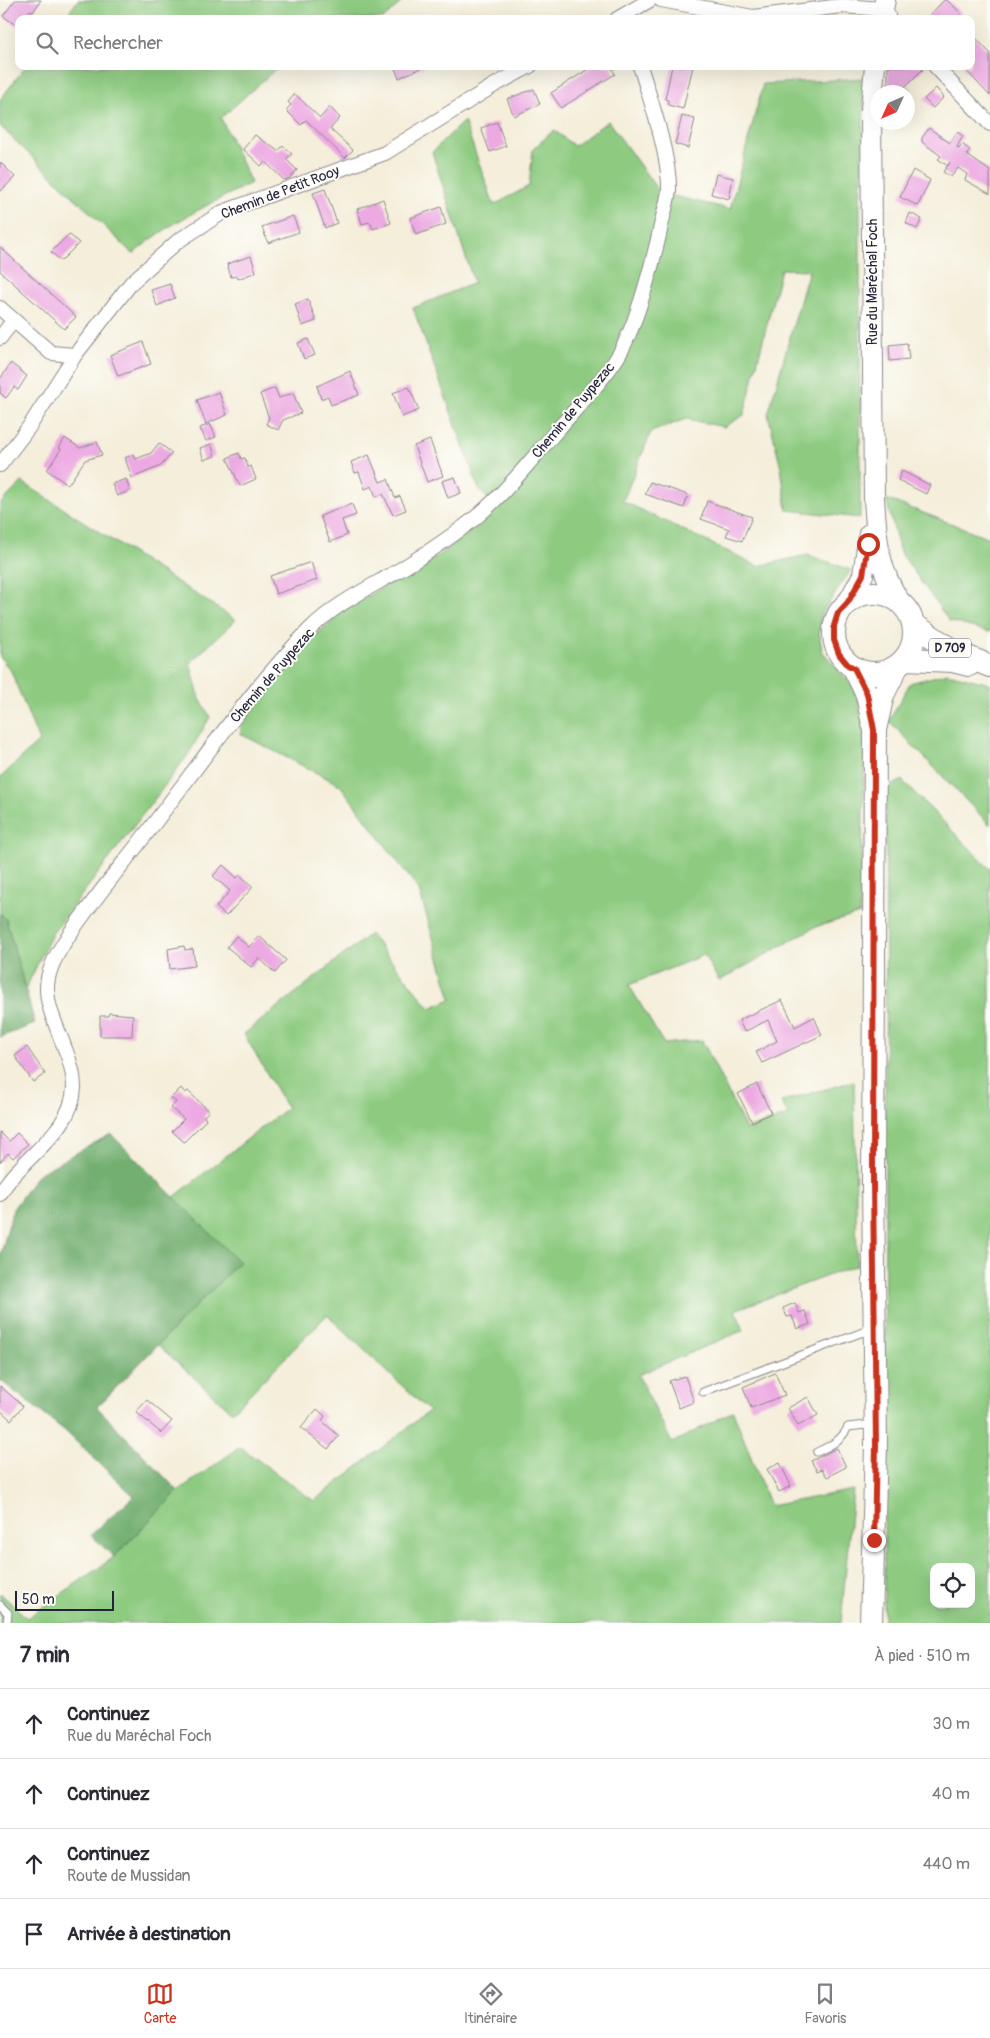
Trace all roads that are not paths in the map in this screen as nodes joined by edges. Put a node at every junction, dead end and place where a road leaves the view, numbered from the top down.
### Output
1 (650, 0) edge
2 (661, 0) edge
3 (885, 12) edge
4 (625, 15) edge
5 (741, 15) edge
6 (768, 15) edge
7 (523, 70) edge
8 (641, 70) edge
9 (875, 70) edge
10 (939, 70) edge
11 (990, 124) edge
12 (0, 308) edge
13 (13, 321) junction
14 (0, 338) edge
15 (75, 356) junction
16 (0, 465) edge
17 (874, 498) junction
18 (848, 602) junction
19 (900, 602) junction
20 (913, 624) junction
21 (901, 663) junction
22 (854, 668) junction
23 (990, 668) edge
24 (874, 730) junction
25 (0, 1194) edge
26 (871, 1329) junction
27 (702, 1392) dead end
28 (866, 1425) junction
29 (817, 1452) dead end
30 (0, 1605) edge
31 (7, 1623) edge
32 (858, 1623) edge
33 (871, 1623) edge

1 - 4 street
2 - 5 street
3 - 6 street
7 - 15 street, Chemin de Petit Rooy
8 - 25 street, Chemin de Puypezac
9 - 17 main road, Rue du Maréchal Foch
10 - 11 street
12 - 13 street
13 - 14 street
13 - 15 street
15 - 16 street, Chemin de Petit Rooy
17 - 18 main road, Rue du Maréchal Foch
17 - 19 main road, Rue du Maréchal Foch
18 - 19 main road
18 - 22 main road
19 - 20 main road
20 - 21 main road
20 - 23 main road, D 709
21 - 22 main road
21 - 23 main road, D 709
21 - 24 main road
22 - 24 main road
24 - 26 main road
26 - 27 lane
26 - 28 main road
26 - 33 main road
28 - 29 lane
28 - 32 main road
30 - 31 lane

